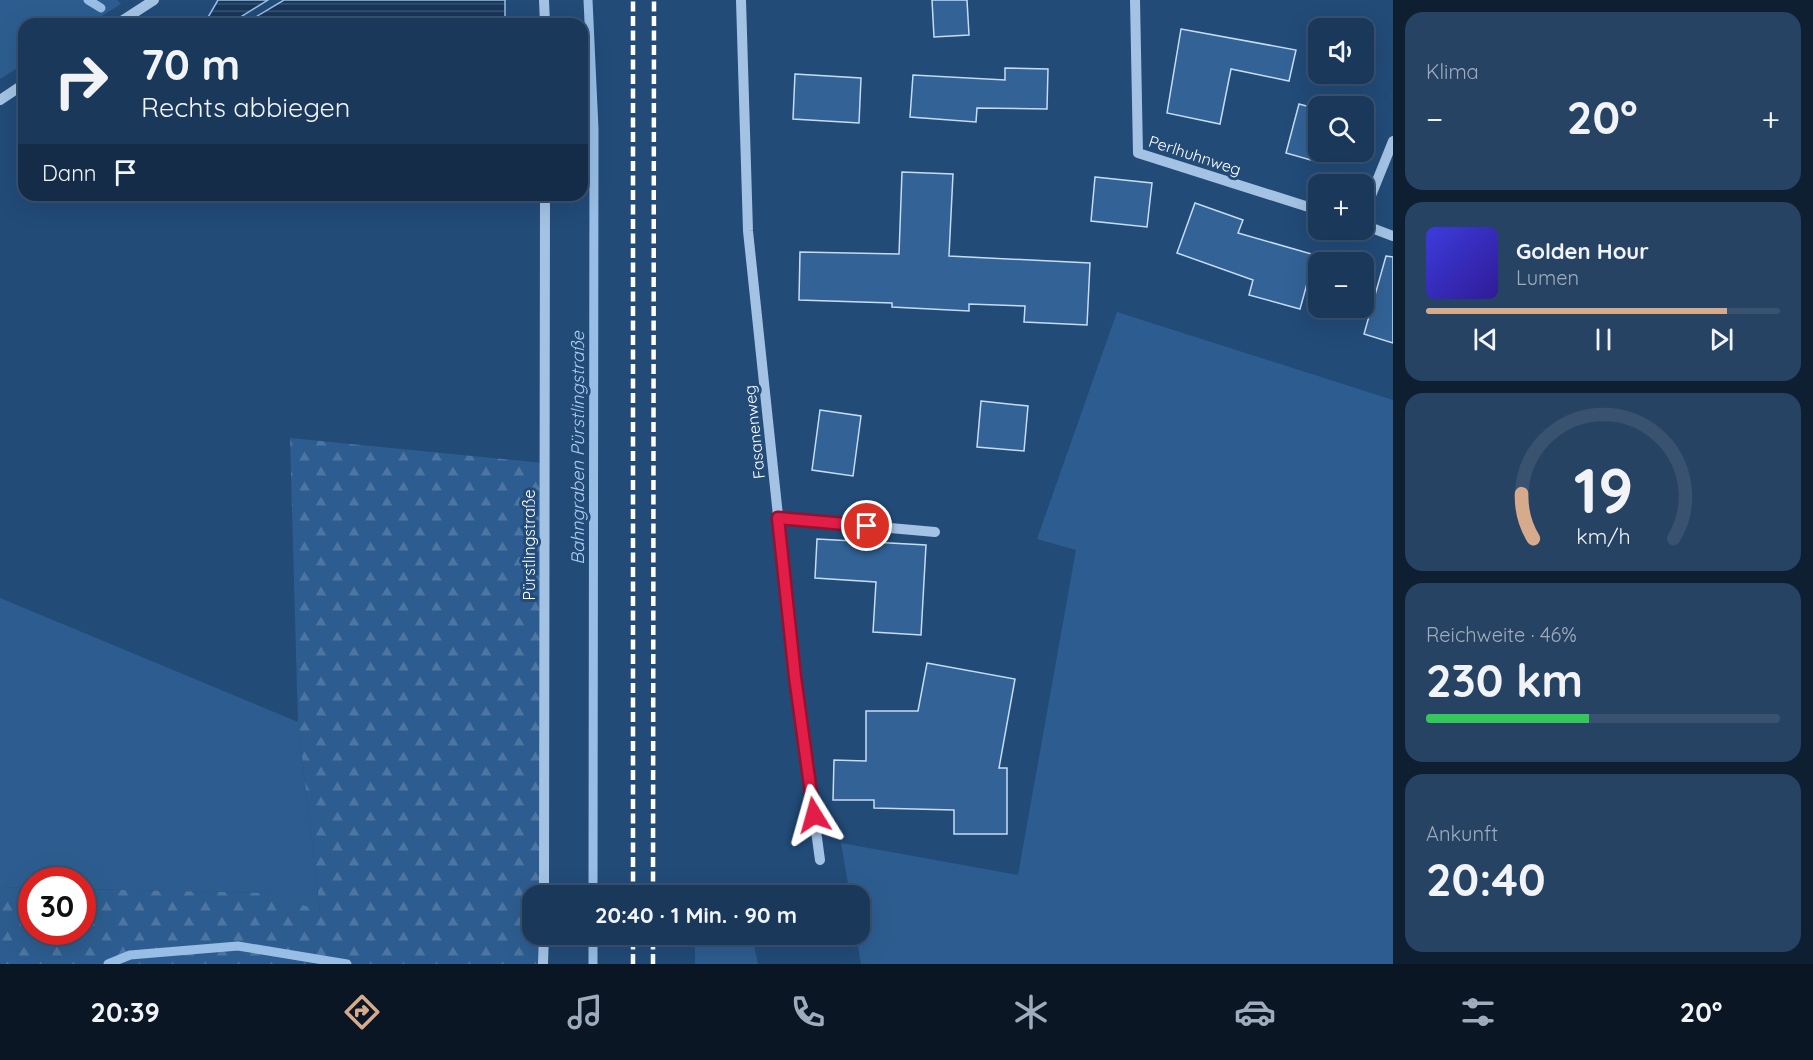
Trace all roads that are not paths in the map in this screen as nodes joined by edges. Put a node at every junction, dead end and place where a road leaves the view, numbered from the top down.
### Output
1 (154, 0) edge
2 (544, 0) edge
3 (741, 0) edge
4 (1135, 0) edge
5 (126, 18) edge
6 (545, 18) edge
7 (18, 88) edge
8 (0, 100) edge
9 (1393, 141) edge
10 (1374, 188) edge
11 (544, 201) edge
12 (1308, 207) edge
13 (1374, 229) edge
14 (1393, 236) edge
15 (778, 518) junction
16 (935, 532) dead end
17 (820, 860) dead end
18 (544, 885) edge
19 (543, 945) edge
20 (543, 964) edge

1 - 5 street
2 - 6 street
3 - 15 street, Fasanenweg
4 - 12 street, Perlhuhnweg
7 - 8 street
9 - 10 street
11 - 18 street, Pürstlingstraße
13 - 14 street
15 - 16 street
15 - 17 street, Fasanenweg
19 - 20 street

